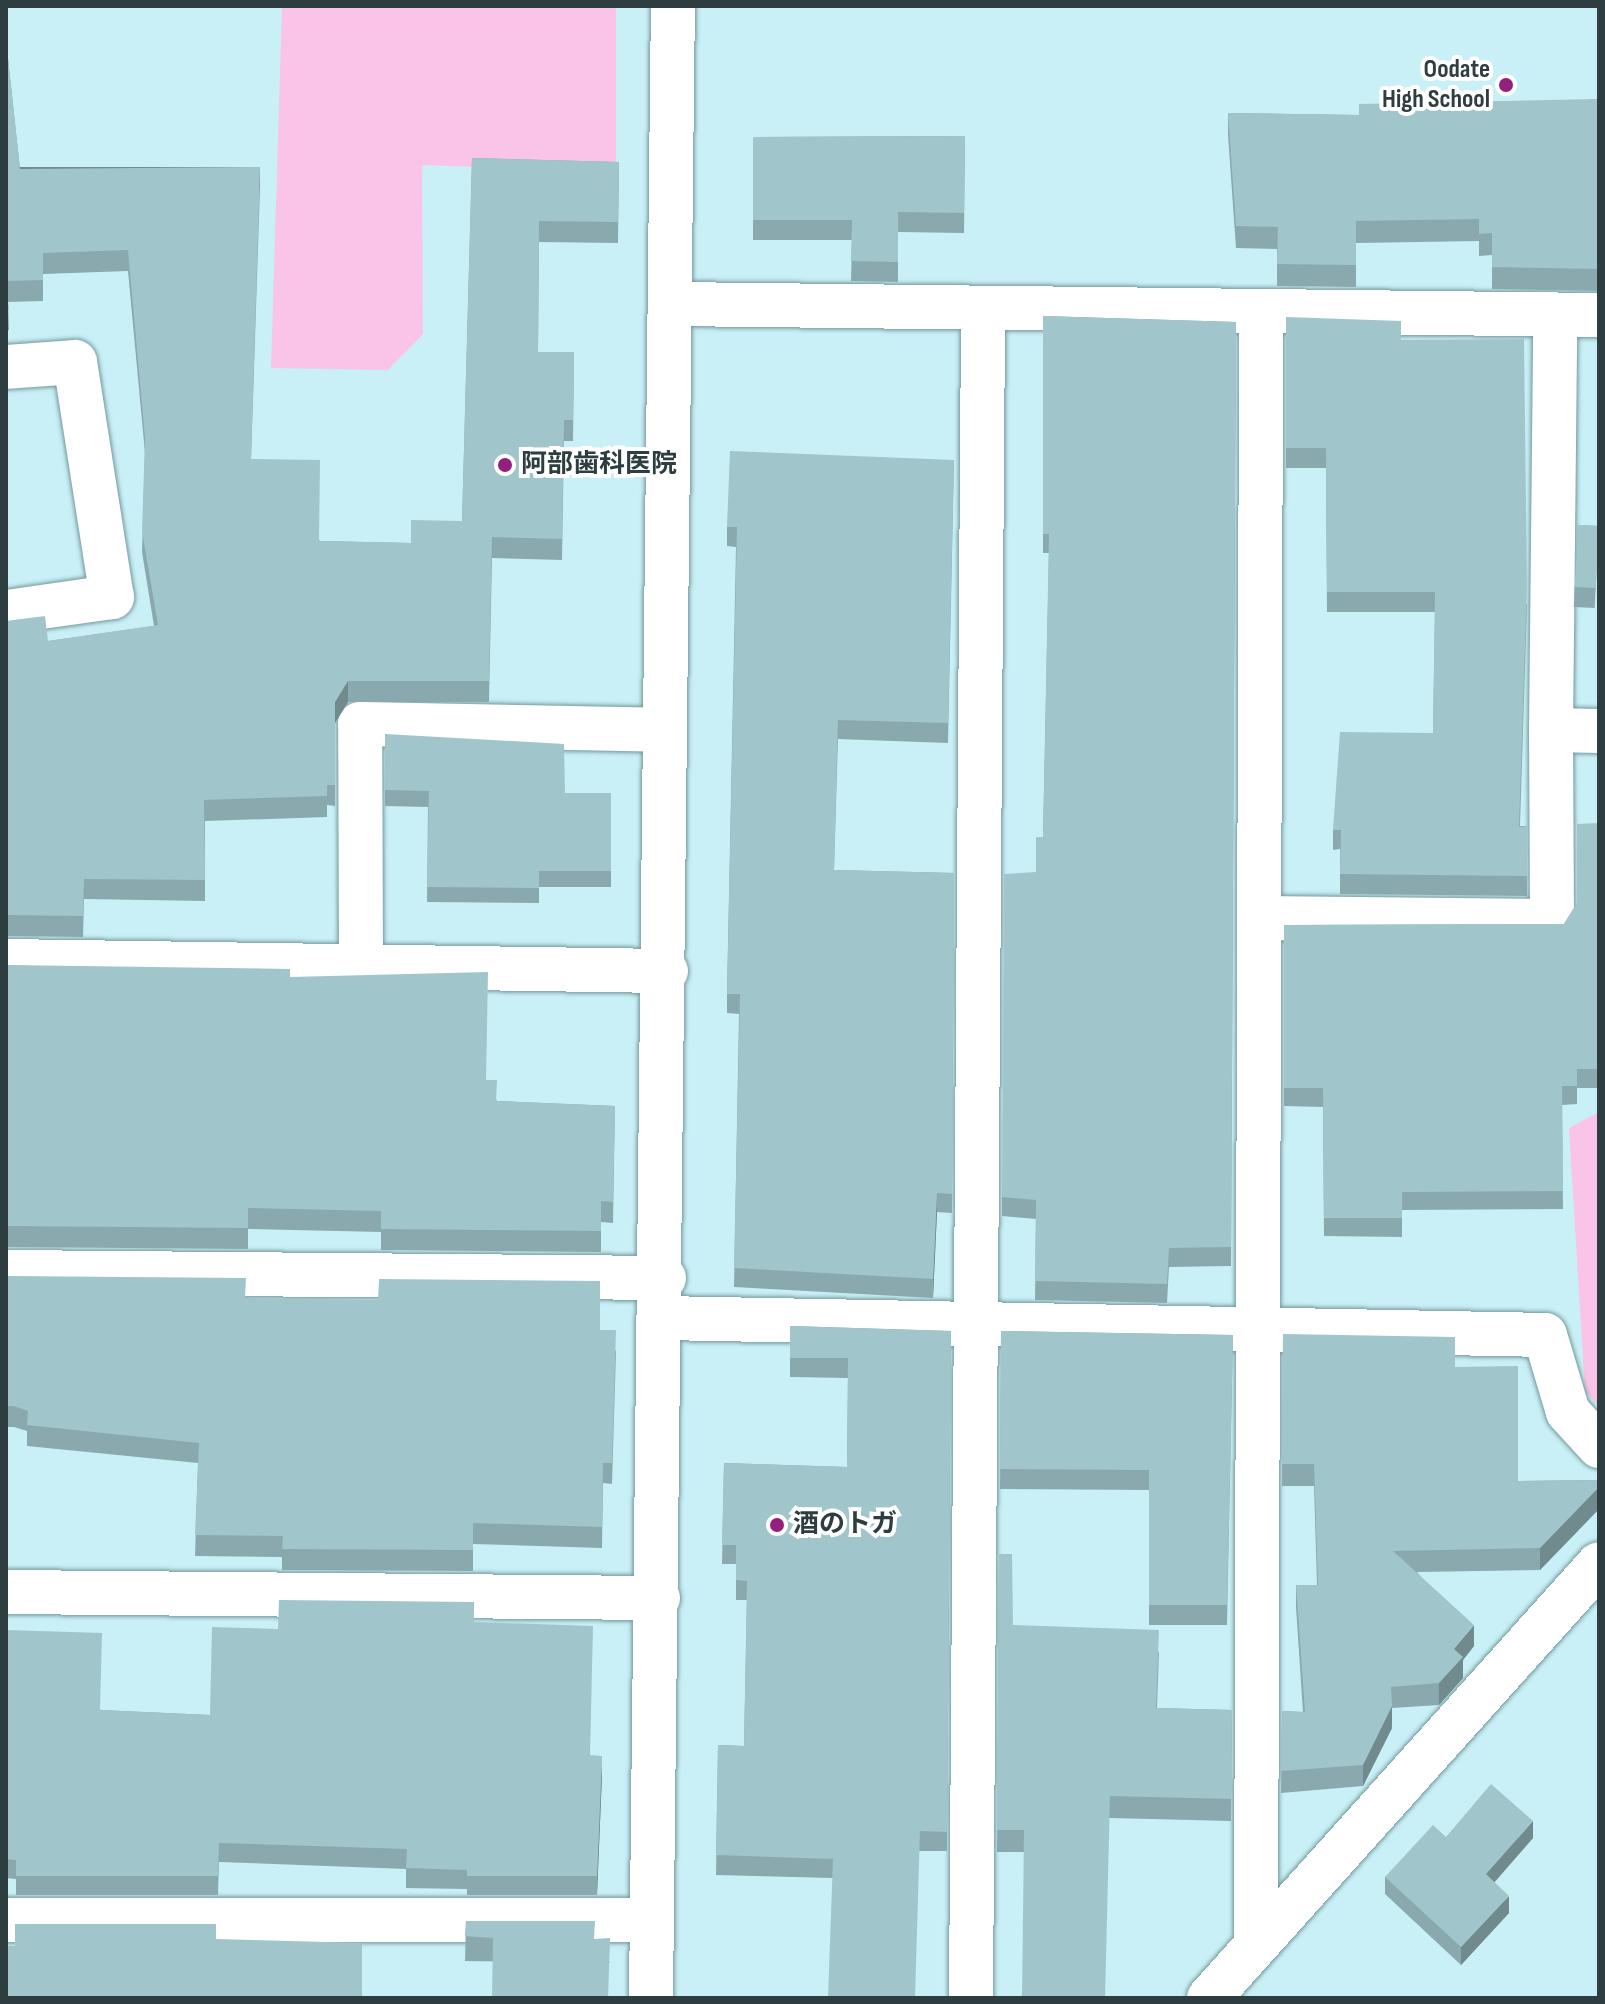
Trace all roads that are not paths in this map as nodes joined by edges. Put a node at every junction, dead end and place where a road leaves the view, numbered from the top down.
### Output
1 (673, 6) edge
2 (673, 304) junction
3 (1261, 312) junction
4 (983, 313) junction
5 (1555, 315) junction
6 (1599, 315) edge
7 (6, 367) edge
8 (6, 612) edge
9 (665, 730) junction
10 (1551, 730) junction
11 (1599, 731) edge
12 (1259, 918) junction
13 (6, 961) edge
14 (361, 963) junction
15 (666, 971) junction
16 (6, 1272) edge
17 (663, 1298) junction
18 (974, 1325) junction
19 (1258, 1332) junction
20 (1599, 1446) edge
21 (1599, 1564) edge
22 (6, 1592) edge
23 (658, 1598) junction
24 (6, 1920) edge
25 (652, 1920) junction
26 (1256, 1944) junction
27 (651, 1998) edge
28 (971, 1998) edge
29 (1209, 1998) edge

1 - 2 street
2 - 4 street
2 - 9 street
3 - 4 street
3 - 5 street
3 - 12 street
4 - 18 street
5 - 6 street
5 - 10 street
7 - 8 street
9 - 14 street
9 - 15 street
10 - 11 street
10 - 12 street
12 - 19 street
13 - 14 street
14 - 15 street
15 - 17 street
16 - 17 street
17 - 18 street
17 - 23 street
18 - 19 street
18 - 28 street
19 - 20 street
19 - 26 street
21 - 26 street
22 - 23 street
23 - 25 street
24 - 25 street
25 - 27 street
26 - 29 street

